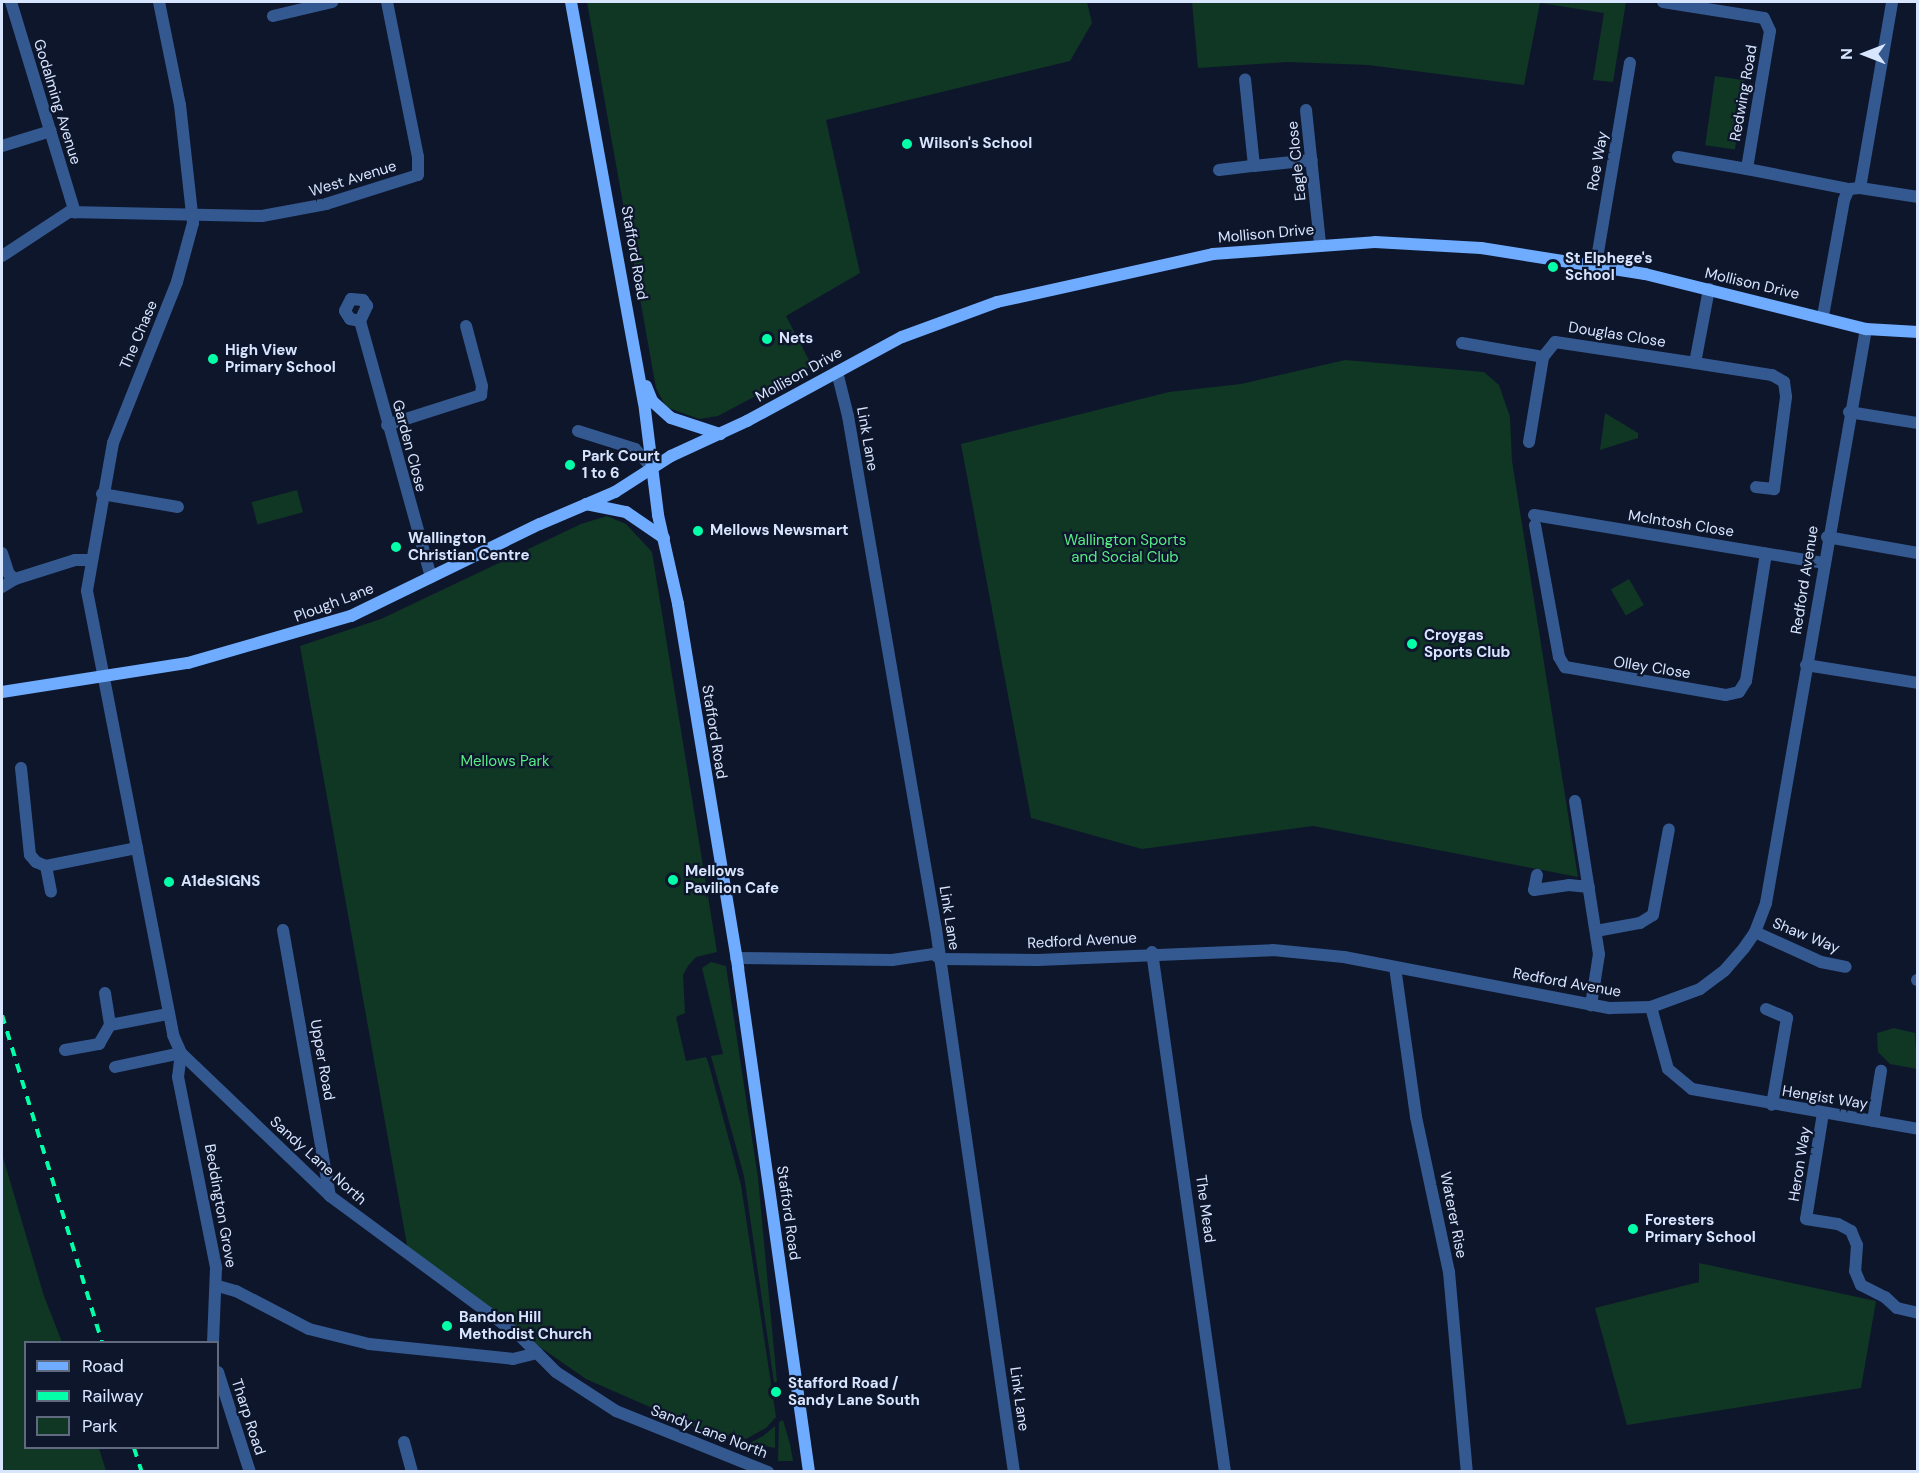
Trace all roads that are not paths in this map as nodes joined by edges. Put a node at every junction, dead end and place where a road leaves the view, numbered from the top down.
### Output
1 (11, 2) edge
2 (159, 2) edge
3 (332, 2) edge
4 (387, 2) edge
5 (571, 2) edge
6 (1663, 2) edge
7 (1892, 2) edge
8 (273, 16) dead end
9 (1630, 63) dead end
10 (1245, 79) dead end
11 (1306, 110) dead end
12 (51, 131) junction
13 (2, 146) edge
14 (1678, 157) dead end
15 (1312, 160) junction
16 (1254, 166) junction
17 (1747, 169) junction
18 (1219, 170) dead end
19 (1855, 188) junction
20 (1917, 197) edge
21 (75, 212) junction
22 (193, 216) junction
23 (1320, 244) junction
24 (2, 256) edge
25 (1596, 264) junction
26 (1709, 289) junction
27 (1823, 316) junction
28 (360, 321) dead end
29 (466, 326) dead end
30 (1866, 329) junction
31 (1917, 332) edge
32 (1462, 343) dead end
33 (1543, 357) junction
34 (637, 362) junction
35 (1695, 363) junction
36 (837, 372) junction
37 (1849, 412) junction
38 (1917, 423) edge
39 (387, 425) junction
40 (578, 431) dead end
41 (720, 434) junction
42 (1529, 442) dead end
43 (651, 467) junction
44 (1756, 488) dead end
45 (102, 494) junction
46 (585, 504) junction
47 (178, 507) dead end
48 (1534, 520) joint
49 (1827, 537) junction
50 (664, 538) junction
51 (2, 553) edge
52 (1917, 553) edge
53 (1766, 554) junction
54 (90, 560) junction
55 (1822, 563) junction
56 (431, 578) junction
57 (15, 579) junction
58 (2, 587) edge
59 (1806, 665) junction
60 (105, 679) junction
61 (1917, 683) edge
62 (2, 692) edge
63 (21, 768) dead end
64 (1575, 801) dead end
65 (1669, 829) dead end
66 (137, 848) junction
67 (46, 866) junction
68 (1537, 875) dead end
69 (1588, 887) junction
70 (51, 892) dead end
71 (283, 930) dead end
72 (1596, 931) junction
73 (1755, 932) junction
74 (1152, 952) junction
75 (736, 958) junction
76 (941, 959) junction
77 (1395, 967) junction
78 (1846, 967) dead end
79 (105, 993) dead end
80 (1591, 1005) junction
81 (1651, 1007) junction
82 (1766, 1009) dead end
83 (167, 1014) junction
84 (110, 1025) junction
85 (65, 1050) dead end
86 (181, 1053) junction
87 (115, 1067) dead end
88 (1881, 1071) dead end
89 (1772, 1105) junction
90 (1823, 1113) junction
91 (1873, 1121) junction
92 (1917, 1128) edge
93 (330, 1196) junction
94 (218, 1286) junction
95 (1917, 1313) edge
96 (213, 1341) edge
97 (537, 1353) junction
98 (219, 1375) edge
99 (404, 1442) dead end
100 (250, 1472) edge
101 (412, 1472) edge
102 (768, 1472) edge
103 (809, 1472) edge
104 (1014, 1472) edge
105 (1225, 1472) edge
106 (1467, 1472) edge

1 - 12 street, Godalming Avenue
2 - 22 street, The Chase
3 - 8 street
4 - 22 street, West Avenue
5 - 34 main road, Stafford Road
6 - 17 street, Redwing Road
7 - 19 street
9 - 25 street, Roe Way
10 - 16 street
11 - 15 street, Eagle Close
12 - 13 street
12 - 21 street, Godalming Avenue
14 - 17 street
15 - 16 street
15 - 23 street, Eagle Close
16 - 18 street
17 - 19 street
19 - 20 street
19 - 27 street
21 - 22 street
21 - 24 street
22 - 45 street, The Chase
23 - 25 main road, Mollison Drive
23 - 36 main road, Mollison Drive
25 - 26 main road, Mollison Drive
26 - 27 main road, Mollison Drive
26 - 35 street
27 - 30 main road, Mollison Drive
28 - 39 street, Garden Close
29 - 39 street
30 - 31 main road, Mollison Drive
30 - 37 street, Redford Avenue
32 - 33 street
33 - 35 street, Douglas Close
33 - 42 street
34 - 41 main road
34 - 43 main road, Stafford Road
35 - 44 street
36 - 41 main road, Mollison Drive
36 - 76 street, Link Lane
37 - 38 street
37 - 49 street, Redford Avenue
39 - 56 street, Garden Close
40 - 43 street
41 - 43 main road, Mollison Drive
43 - 46 main road, Plough Lane
43 - 50 main road, Stafford Road
45 - 47 street
45 - 54 street, The Chase
46 - 50 main road
46 - 56 main road, Plough Lane
48 - 53 street, McIntosh Close
48 - 53 street, Olley Close
49 - 52 street
49 - 55 street, Redford Avenue
50 - 75 main road, Stafford Road
51 - 57 street
53 - 55 street, McIntosh Close
54 - 57 street
54 - 60 street, The Chase
55 - 59 street, Redford Avenue
56 - 60 main road, Plough Lane
57 - 58 street
59 - 61 street
59 - 73 street, Redford Avenue
60 - 62 main road, Plough Lane
60 - 66 street, Sandy Lane North
63 - 67 street
64 - 69 street
65 - 72 street
66 - 67 street
66 - 83 street, Sandy Lane North
67 - 70 street
68 - 69 street
69 - 72 street
71 - 93 street, Upper Road
72 - 80 street
73 - 78 street, Shaw Way
73 - 81 street, Redford Avenue
74 - 76 street, Redford Avenue
74 - 77 street, Redford Avenue
74 - 105 street, The Mead
75 - 76 street, Redford Avenue
75 - 103 main road, Stafford Road
76 - 104 street, Link Lane
77 - 80 street, Redford Avenue
77 - 106 street, Waterer Rise
79 - 84 street
80 - 81 street, Redford Avenue
81 - 89 street, Hengist Way
82 - 89 street, Hengist Way
83 - 84 street
83 - 86 street, Sandy Lane North
84 - 85 street
86 - 87 street
86 - 93 street, Sandy Lane North
86 - 94 street, Beddington Grove
88 - 91 street, Hengist Way
89 - 90 street, Hengist Way
90 - 91 street, Hengist Way
90 - 95 street, Heron Way
91 - 92 street, Hengist Way
93 - 97 street, Sandy Lane North
94 - 96 street
94 - 97 street, Beddington Grove
97 - 102 street, Sandy Lane North
98 - 100 street, Tharp Road
99 - 101 street

